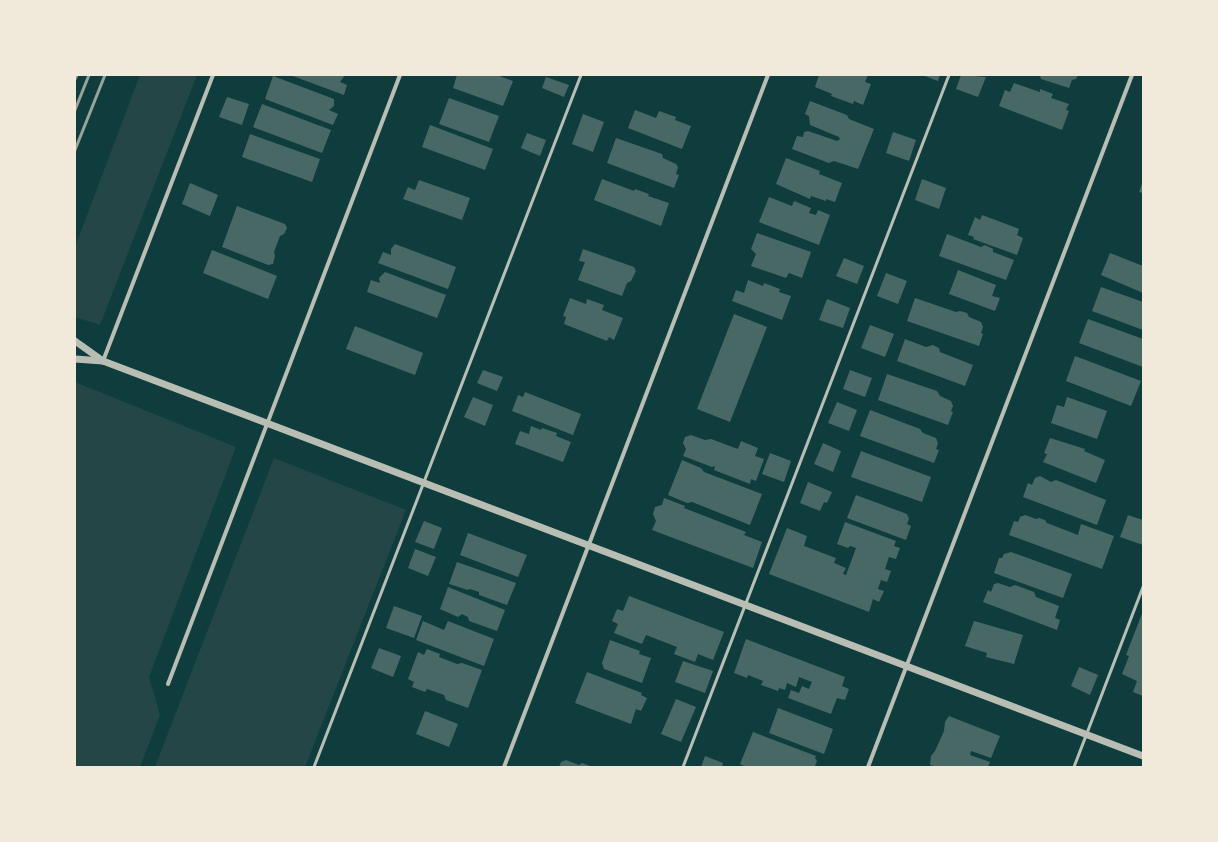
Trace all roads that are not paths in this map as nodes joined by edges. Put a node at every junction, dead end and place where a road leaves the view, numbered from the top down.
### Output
1 (213, 75) edge
2 (400, 75) edge
3 (581, 75) edge
4 (768, 75) edge
5 (949, 75) edge
6 (1132, 75) edge
7 (75, 341) edge
8 (75, 359) edge
9 (103, 362) junction
10 (267, 423) junction
11 (424, 483) junction
12 (588, 546) junction
13 (1143, 587) edge
14 (746, 605) junction
15 (906, 666) junction
16 (168, 684) dead end
17 (1087, 735) junction
18 (1143, 756) edge
19 (314, 767) edge
20 (504, 767) edge
21 (684, 767) edge
22 (868, 767) edge
23 (1074, 767) edge

1 - 9 street
2 - 10 street
3 - 11 lane
4 - 12 street
5 - 14 lane
6 - 15 street
7 - 9 street
8 - 9 street
9 - 10 street
10 - 11 street
10 - 16 street
11 - 12 street
11 - 19 lane
12 - 14 street
12 - 20 street
13 - 17 lane
14 - 15 street
14 - 21 lane
15 - 17 street
15 - 22 street
17 - 18 street
17 - 23 lane

